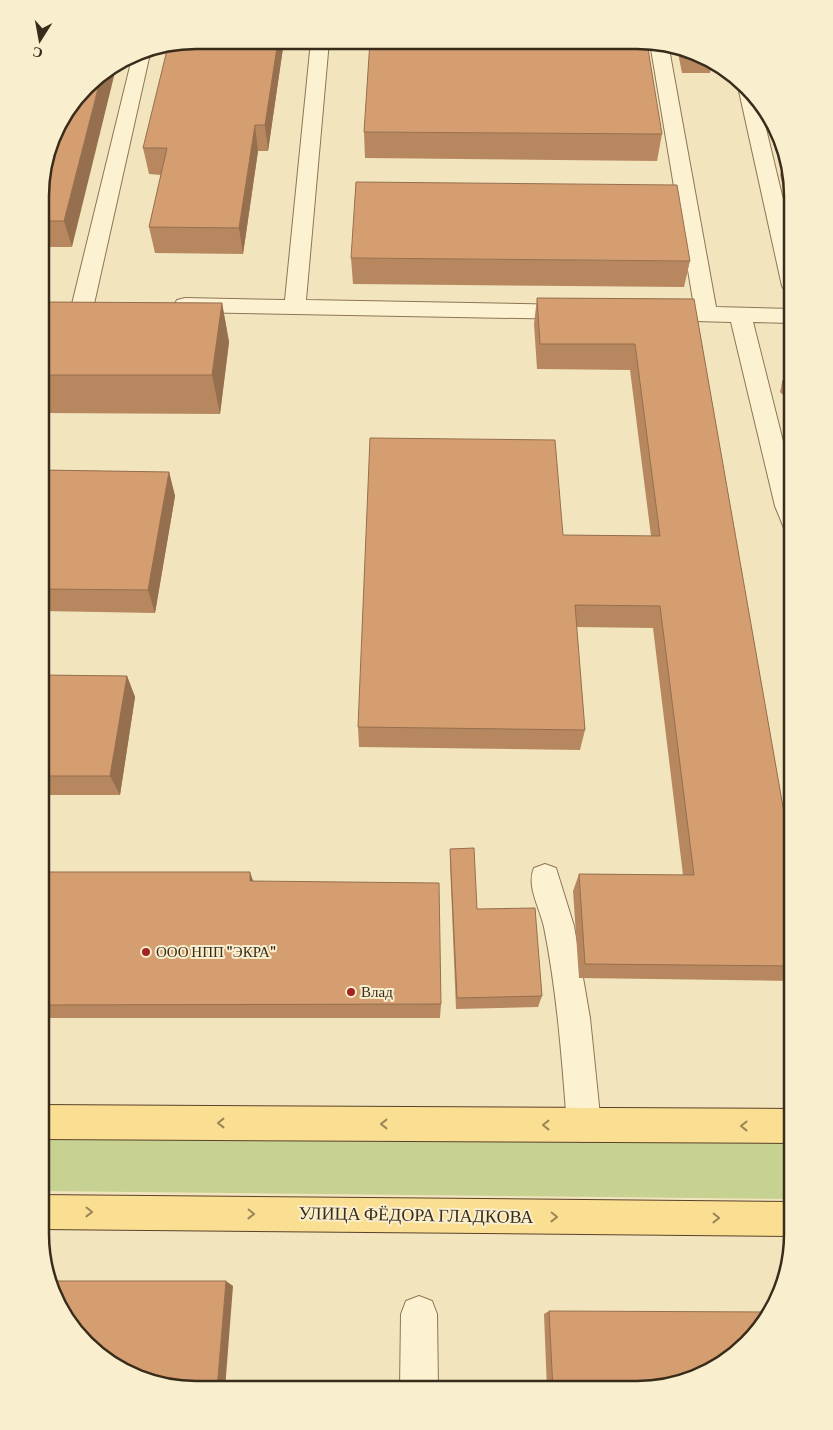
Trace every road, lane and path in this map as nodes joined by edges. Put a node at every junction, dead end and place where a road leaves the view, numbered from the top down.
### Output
1 (319, 49) edge
2 (660, 51) edge
3 (141, 60) edge
4 (751, 103) edge
5 (784, 247) edge
6 (84, 304) edge
7 (160, 305) edge
8 (295, 307) junction
9 (589, 312) edge
10 (638, 313) edge
11 (706, 314) junction
12 (740, 315) junction
13 (784, 316) edge
14 (784, 494) edge
15 (545, 878) dead end
16 (584, 1125) junction
17 (784, 1126) edge
18 (49, 1129) edge
19 (49, 1212) edge
20 (784, 1219) edge
21 (419, 1314) dead end
22 (419, 1381) edge

1 - 8 lane
2 - 11 lane
3 - 6 lane
4 - 5 lane
7 - 8 lane
8 - 9 lane
10 - 11 lane
11 - 12 lane
12 - 13 lane
12 - 14 lane
15 - 16 lane
17 -> 16 main road
16 -> 18 main road
19 -> 20 main road, УЛИЦА ФЁДОРА ГЛАДКОВА
21 - 22 lane

